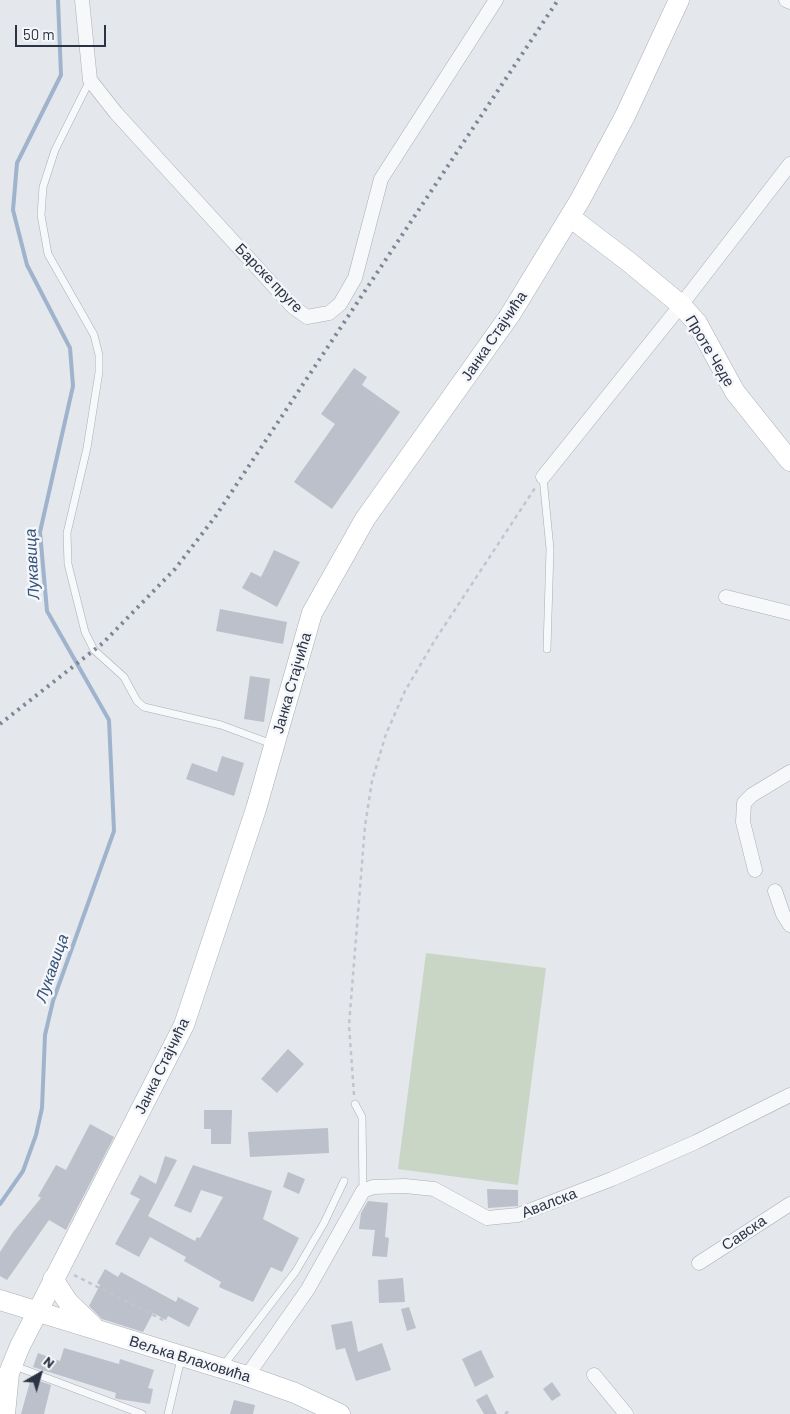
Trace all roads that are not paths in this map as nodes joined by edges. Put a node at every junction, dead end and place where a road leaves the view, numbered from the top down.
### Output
1 (82, 0) edge
2 (496, 0) edge
3 (679, 0) edge
4 (786, 0) edge
5 (790, 2) edge
6 (90, 80) junction
7 (790, 164) edge
8 (570, 217) junction
9 (681, 305) junction
10 (790, 461) edge
11 (543, 477) joint
12 (726, 597) dead end
13 (790, 613) edge
14 (547, 649) dead end
15 (275, 745) junction
16 (790, 772) edge
17 (755, 870) dead end
18 (774, 891) dead end
19 (790, 925) edge
20 (790, 1094) edge
21 (355, 1104) road end
22 (344, 1180) dead end
23 (363, 1191) junction
24 (790, 1204) edge
25 (699, 1263) dead end
26 (53, 1279) junction
27 (3, 1301) edge
28 (36, 1310) junction
29 (98, 1331) junction
30 (182, 1357) junction
31 (222, 1369) junction
32 (7, 1370) edge
33 (594, 1375) dead end
34 (247, 1376) junction
35 (4, 1404) edge
36 (114, 1405) junction
37 (112, 1414) edge
38 (142, 1414) edge
39 (168, 1414) edge
40 (340, 1414) edge
41 (626, 1414) edge

1 - 6 street
2 - 6 street, Барске пруге
3 - 8 street, Јанка Стајчића
4 - 5 street
6 - 15 lane
7 - 9 street
8 - 9 street, Проте Чеде
8 - 15 street, Јанка Стајчића
9 - 10 street, Проте Чеде
9 - 11 street
11 - 14 lane
12 - 13 street
15 - 26 street, Јанка Стајчића
16 - 17 street
18 - 19 street
20 - 23 street, Авалска
21 - 23 lane
22 - 31 lane
23 - 34 street
24 - 25 street, Савска
26 - 28 street, Јанка Стајчића
26 - 29 street
27 - 28 street, Вељка Влаховића
28 - 29 street, Вељка Влаховића
28 - 32 street, Јанка Стајчића
29 - 30 street, Вељка Влаховића
30 - 31 street, Вељка Влаховића
30 - 39 lane
31 - 34 street, Вељка Влаховића
32 - 35 street, Јанка Стајчића
32 - 36 lane
33 - 41 street
34 - 40 street, Вељка Влаховића
36 - 37 lane
36 - 38 lane

